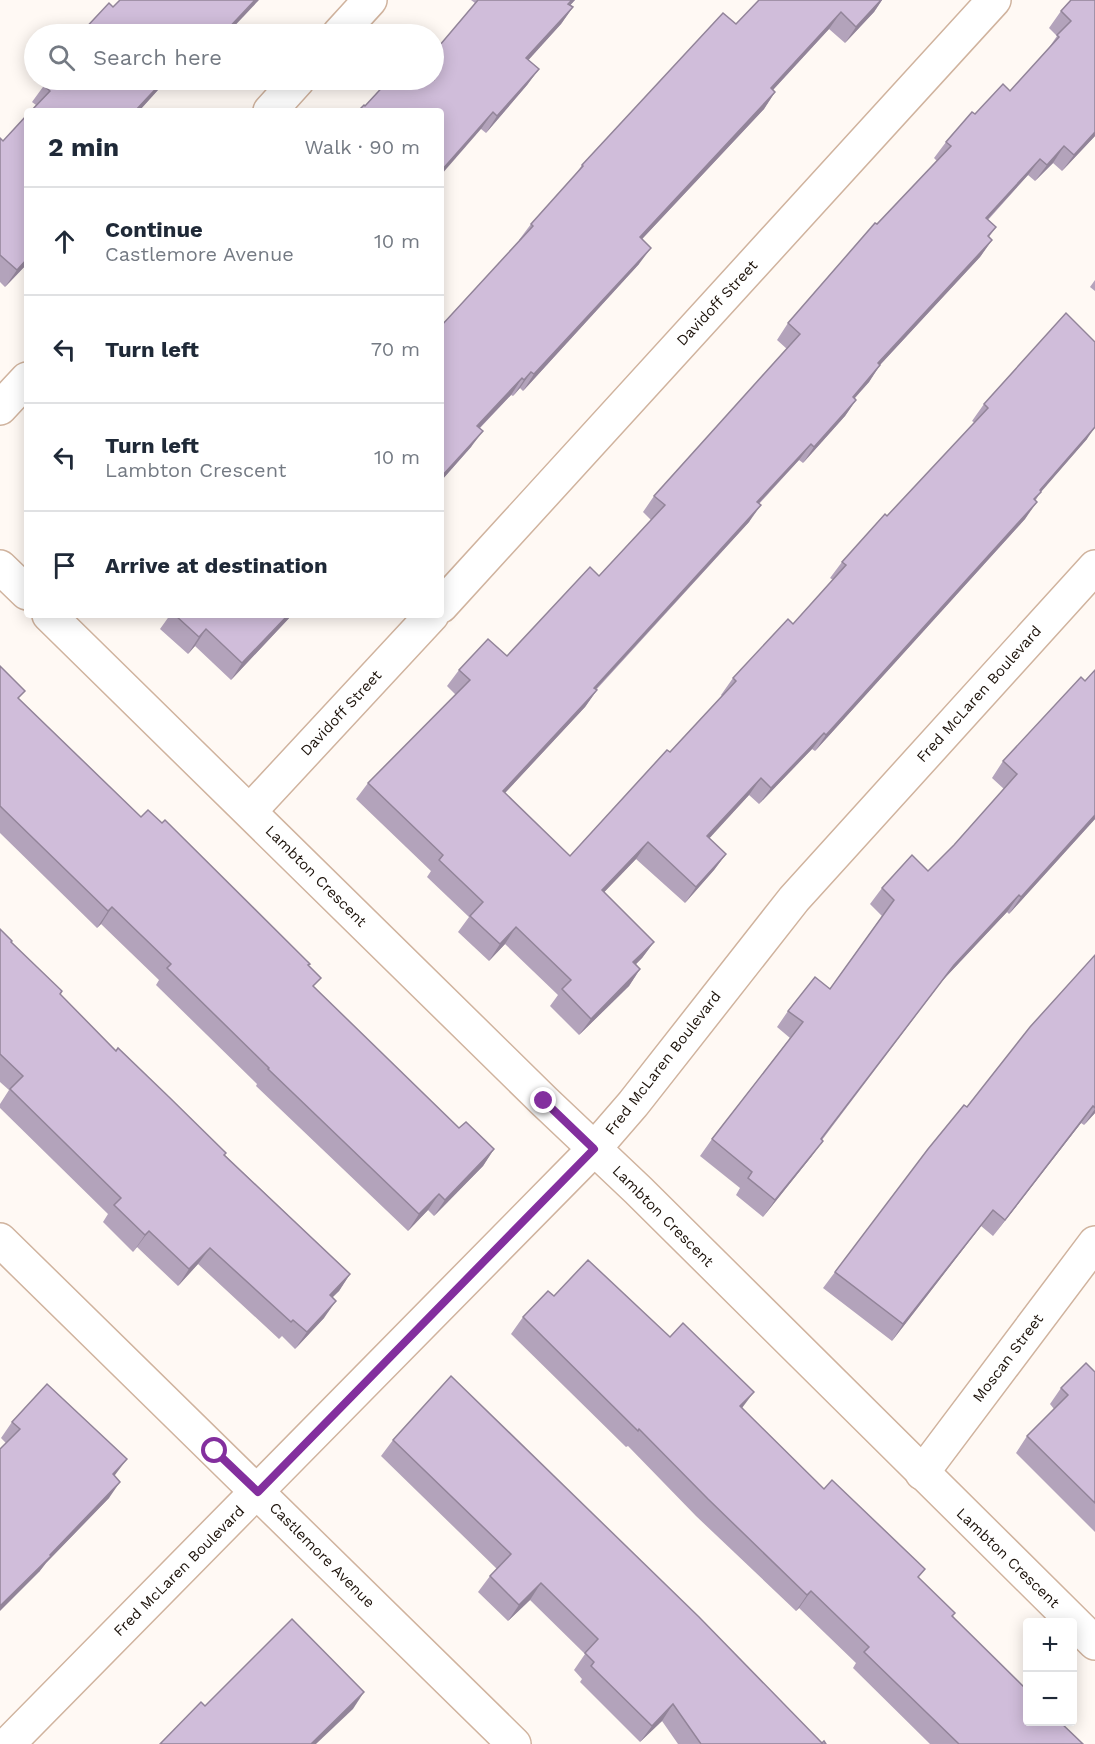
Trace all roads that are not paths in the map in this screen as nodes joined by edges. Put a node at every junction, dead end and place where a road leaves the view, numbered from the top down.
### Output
1 (370, 0) edge
2 (994, 0) edge
3 (348, 24) edge
4 (289, 90) edge
5 (273, 108) edge
6 (24, 382) edge
7 (0, 408) edge
8 (0, 567) edge
9 (1095, 567) edge
10 (24, 590) edge
11 (444, 603) edge
12 (52, 618) edge
13 (429, 618) edge
14 (250, 811) junction
15 (594, 1149) junction
16 (0, 1240) edge
17 (1095, 1243) edge
18 (922, 1473) junction
19 (258, 1492) junction
20 (1095, 1643) edge
21 (8, 1744) edge
22 (514, 1744) edge

1 - 3 street
2 - 11 street, Davidoff Street
4 - 5 street
6 - 7 street
8 - 10 street
9 - 15 street, Fred McLaren Boulevard
12 - 14 street, Lambton Crescent
13 - 14 street, Davidoff Street
14 - 15 street, Lambton Crescent
15 - 18 street, Lambton Crescent
15 - 19 street, Fred McLaren Boulevard
16 - 19 street, Castlemore Avenue
17 - 18 street, Moscan Street
18 - 20 street, Lambton Crescent
19 - 21 street, Fred McLaren Boulevard
19 - 22 street, Castlemore Avenue

